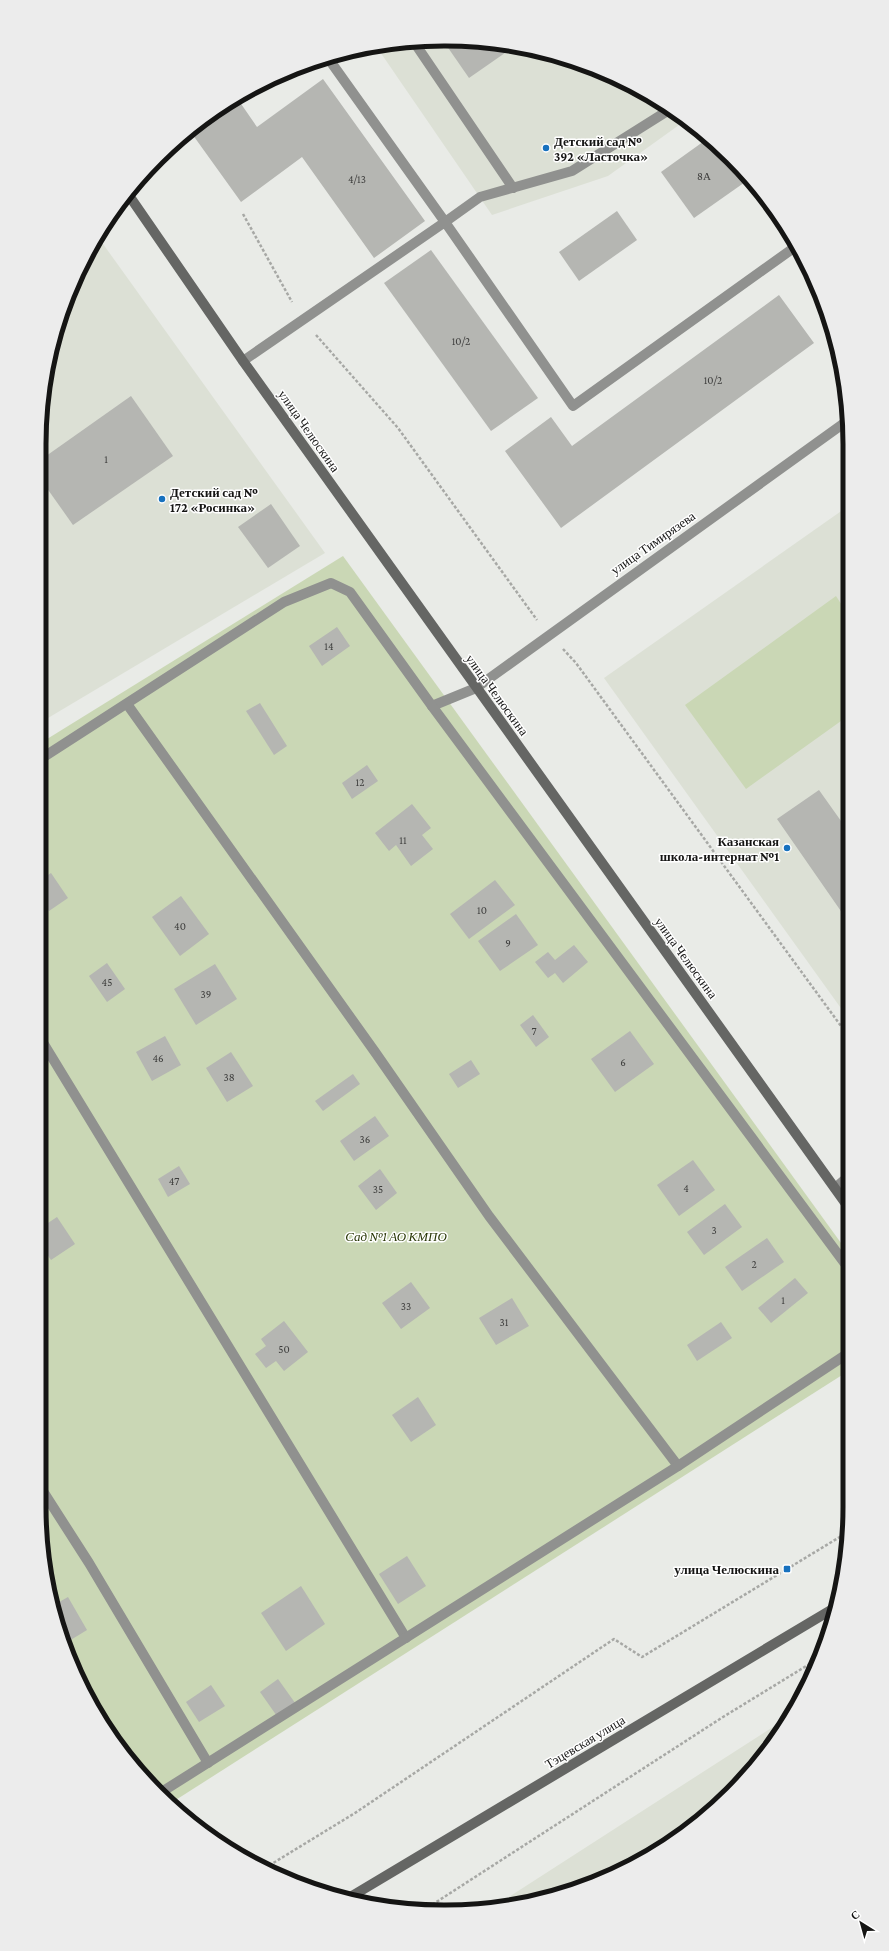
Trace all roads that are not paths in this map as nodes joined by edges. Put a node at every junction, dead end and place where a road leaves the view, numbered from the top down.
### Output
1 (417, 47) edge
2 (331, 63) edge
3 (665, 112) edge
4 (513, 188) junction
5 (131, 198) edge
6 (445, 222) junction
7 (792, 249) edge
8 (243, 361) junction
9 (842, 424) edge
10 (476, 688) junction
11 (126, 704) junction
12 (432, 706) junction
13 (46, 755) edge
14 (46, 1047) edge
15 (843, 1181) edge
16 (835, 1188) junction
17 (843, 1199) edge
18 (843, 1261) edge
19 (843, 1357) edge
20 (678, 1466) junction
21 (46, 1496) edge
22 (829, 1611) edge
23 (406, 1638) junction
24 (208, 1763) junction
25 (165, 1790) edge
26 (355, 1894) edge

1 - 4 street
2 - 6 street
3 - 4 street
4 - 6 street
5 - 8 main road, улица Челюскина
6 - 7 street
6 - 8 street
8 - 10 main road, улица Челюскина
9 - 10 street, улица Тимирязева
10 - 12 street, улица Тимирязева
10 - 16 main road, улица Челюскина
11 - 12 street
11 - 13 street
11 - 20 street
12 - 18 street
14 - 23 street
15 - 16 street
16 - 17 main road, улица Челюскина
19 - 20 street
20 - 23 street
21 - 24 street
22 - 26 main road, Тэцевская улица
23 - 24 street
24 - 25 street

